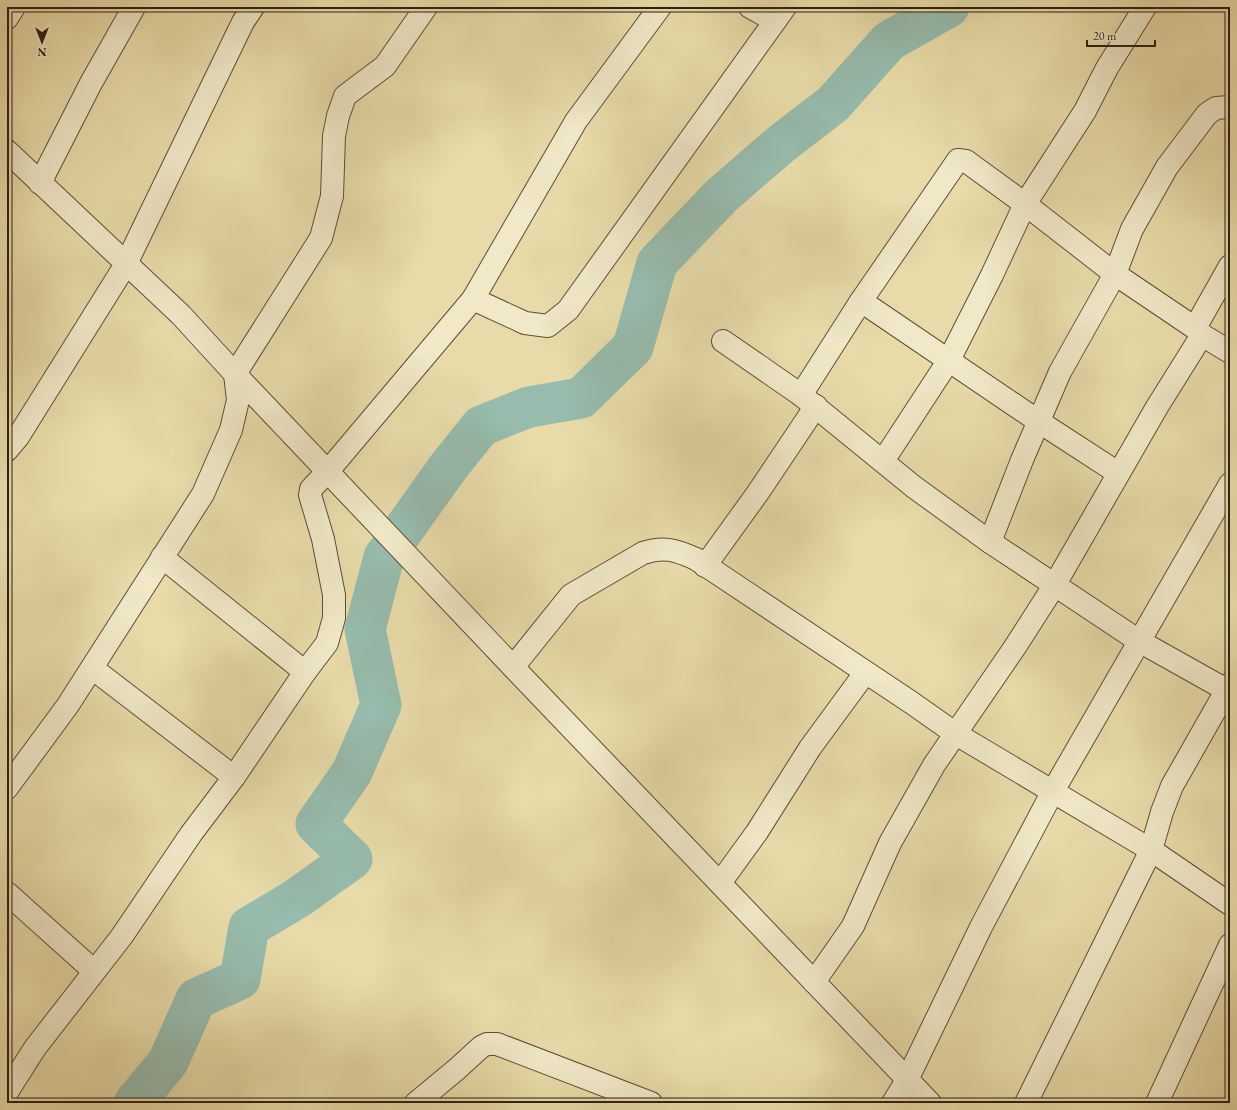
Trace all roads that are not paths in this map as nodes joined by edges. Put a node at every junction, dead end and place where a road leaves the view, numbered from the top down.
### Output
1 (14, 7) edge
2 (134, 7) edge
3 (253, 7) edge
4 (426, 7) edge
5 (660, 7) edge
6 (750, 7) edge
7 (1145, 7) edge
8 (780, 14) edge
9 (7, 18) edge
10 (1230, 106) edge
11 (7, 151) edge
12 (40, 183) junction
13 (1025, 204) junction
14 (126, 264) junction
15 (1230, 266) edge
16 (1115, 274) junction
17 (473, 299) junction
18 (861, 300) junction
19 (1199, 331) junction
20 (723, 341) dead end
21 (1230, 352) edge
22 (949, 360) junction
23 (235, 374) junction
24 (809, 400) junction
25 (1038, 421) junction
26 (7, 450) edge
27 (883, 461) junction
28 (328, 471) junction
29 (1118, 474) junction
30 (1230, 484) edge
31 (990, 542) junction
32 (162, 557) junction
33 (705, 566) junction
34 (1054, 586) junction
35 (1140, 641) junction
36 (513, 667) junction
37 (92, 668) junction
38 (305, 672) junction
39 (864, 673) junction
40 (1229, 689) edge
41 (956, 734) junction
42 (234, 777) junction
43 (7, 788) edge
44 (1053, 791) junction
45 (1151, 850) junction
46 (720, 884) junction
47 (7, 893) edge
48 (1230, 904) edge
49 (1230, 945) edge
50 (94, 971) junction
51 (814, 982) junction
52 (907, 1080) junction
53 (7, 1092) edge
54 (416, 1103) edge
55 (651, 1103) edge
56 (893, 1103) edge
57 (930, 1103) edge
58 (1026, 1103) edge
59 (1157, 1103) edge

1 - 9 street
2 - 12 street
3 - 14 street
4 - 23 street
5 - 17 street
6 - 8 street
7 - 13 street
8 - 17 street
10 - 16 street
11 - 12 street
12 - 14 street
13 - 16 street
13 - 18 street
13 - 22 street
14 - 23 street
14 - 26 street
15 - 19 street
16 - 19 street
16 - 25 street
17 - 28 street
18 - 22 street
18 - 24 street
19 - 21 street
19 - 29 street
20 - 24 street
22 - 25 street
22 - 27 street
23 - 28 street
23 - 32 street
24 - 27 street
24 - 33 street
25 - 29 street
25 - 31 street
27 - 31 street
28 - 36 street
28 - 38 street
29 - 34 street
30 - 35 street
31 - 34 street
32 - 37 street
32 - 38 street
33 - 36 street
33 - 39 street
34 - 35 street
34 - 41 street
35 - 40 street
35 - 44 street
36 - 46 street
37 - 42 street
37 - 43 street
38 - 42 street
39 - 41 street
39 - 46 street
40 - 45 street
41 - 44 street
41 - 51 street
42 - 50 street
44 - 45 street
44 - 52 street
45 - 48 street
45 - 58 street
46 - 51 street
47 - 50 street
49 - 59 street
50 - 53 street
51 - 52 street
52 - 56 street
52 - 57 street
54 - 55 street

